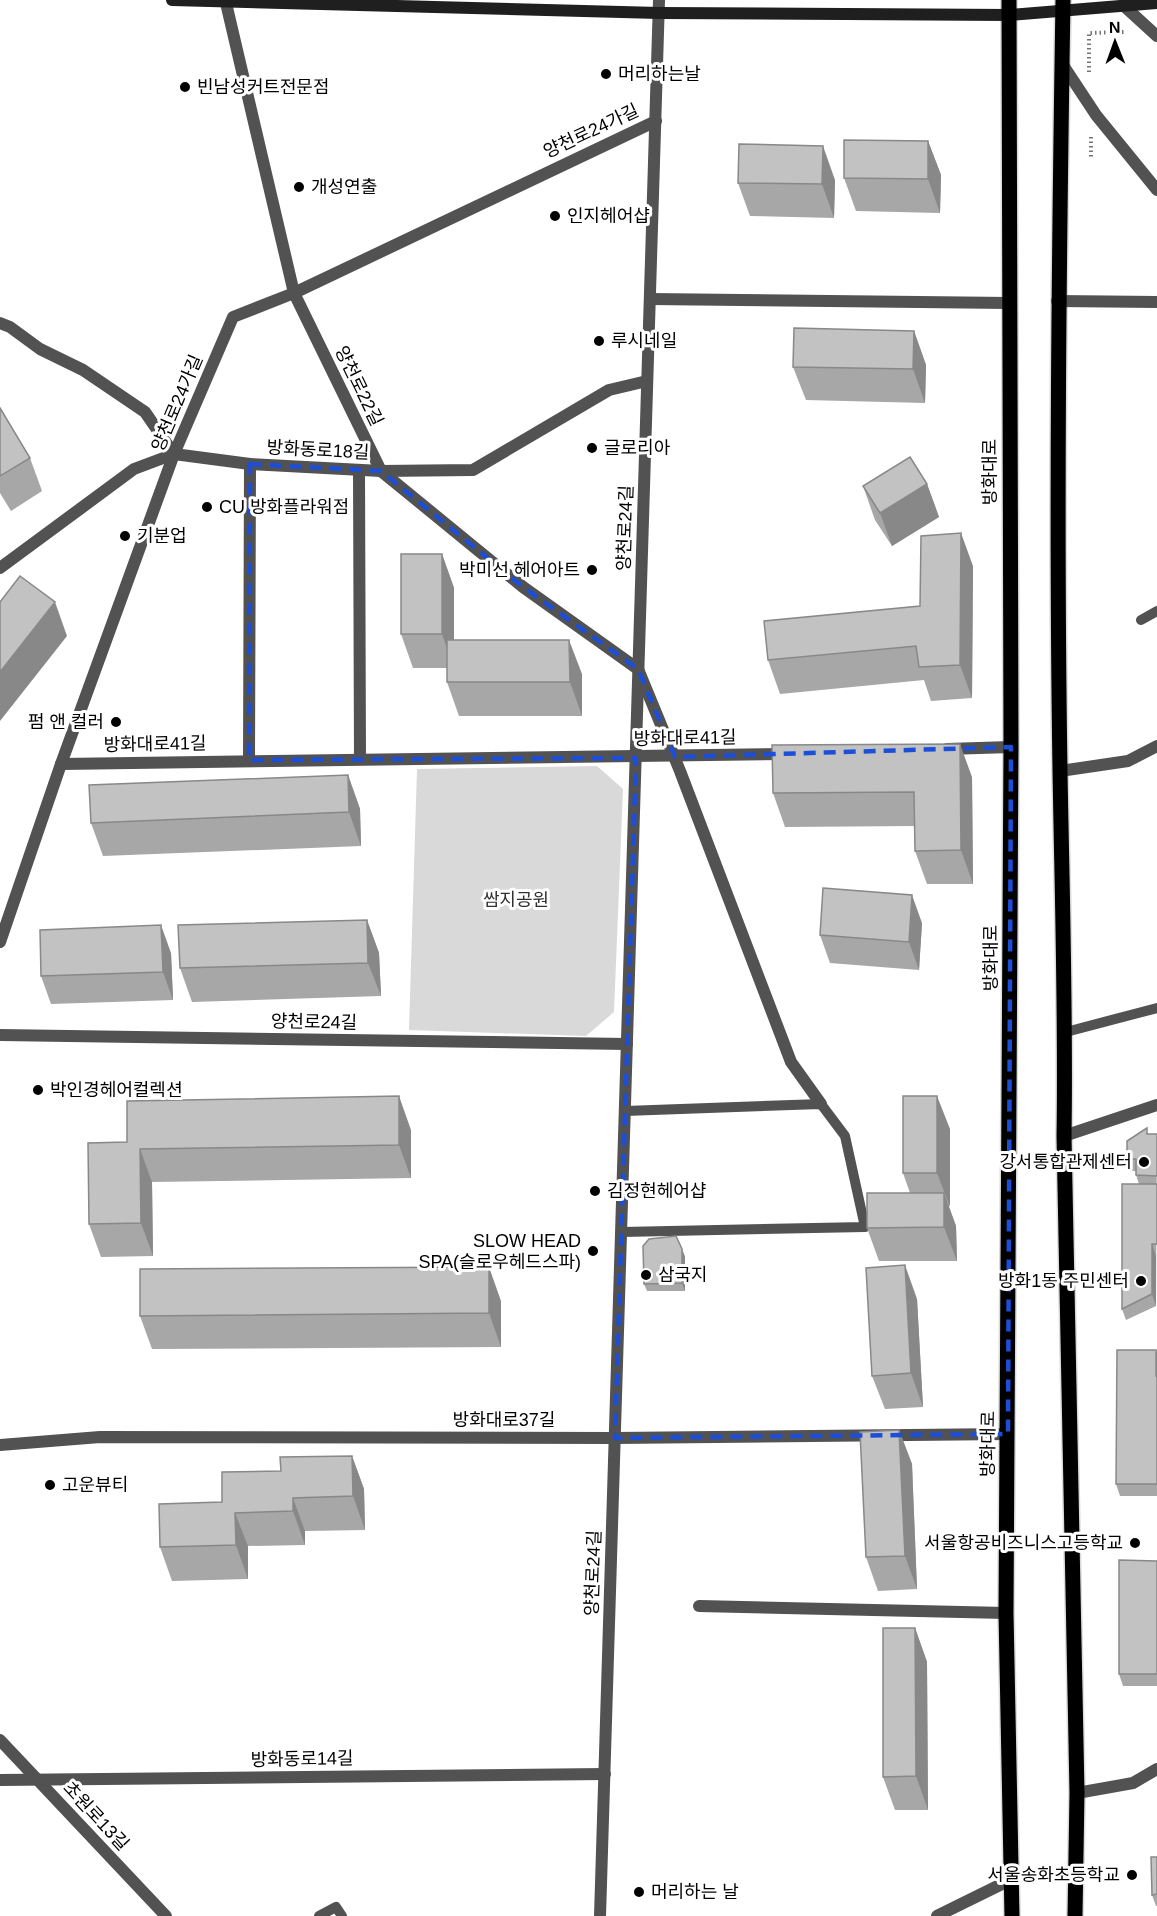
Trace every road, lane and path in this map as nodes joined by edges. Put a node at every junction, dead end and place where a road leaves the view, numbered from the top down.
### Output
1 (172, 0) edge
2 (226, 3) junction
3 (1157, 3) edge
4 (1123, 5) junction
5 (1063, 6) edge
6 (659, 7) edge
7 (1009, 8) edge
8 (1157, 36) edge
9 (1060, 61) junction
10 (656, 121) junction
11 (1157, 190) edge
12 (294, 293) junction
13 (650, 299) junction
14 (1057, 301) junction
15 (1157, 302) edge
16 (1009, 303) junction
17 (0, 323) edge
18 (647, 381) junction
19 (174, 454) junction
20 (250, 464) junction
21 (359, 470) junction
22 (381, 471) junction
23 (0, 568) edge
24 (1157, 611) edge
25 (1141, 620) dead end
26 (638, 669) junction
27 (1157, 746) edge
28 (1011, 747) junction
29 (930, 749) edge
30 (802, 753) edge
31 (675, 757) junction
32 (636, 758) junction
33 (360, 759) junction
34 (249, 760) junction
35 (61, 764) junction
36 (1060, 771) junction
37 (0, 942) edge
38 (1157, 1008) edge
39 (1066, 1032) junction
40 (0, 1035) edge
41 (627, 1044) junction
42 (821, 1104) junction
43 (1157, 1105) edge
44 (625, 1111) junction
45 (1064, 1136) junction
46 (622, 1232) junction
47 (1008, 1434) junction
48 (615, 1438) junction
49 (0, 1445) edge
50 (699, 1606) dead end
51 (1006, 1613) junction
52 (0, 1740) edge
53 (1157, 1769) edge
54 (604, 1774) junction
55 (0, 1780) edge
56 (36, 1780) junction
57 (1077, 1793) junction
58 (1012, 1880) junction
59 (166, 1916) edge
60 (319, 1916) edge
61 (342, 1916) edge
62 (600, 1916) edge
63 (937, 1916) edge
64 (1012, 1916) edge
65 (1075, 1916) edge

1 - 2 main road
2 - 6 main road
2 - 12 street, 양천로22길
3 - 4 main road
4 - 5 main road
4 - 8 street
5 - 7 main road
5 - 9 main road
6 - 7 main road
6 - 10 street, 양천로24길
7 - 16 main road, 방화대로
9 - 11 street
9 - 14 main road
10 - 12 street, 양천로24가길
10 - 13 street, 양천로24길
12 - 19 street, 양천로24가길
12 - 22 street, 양천로22길
13 - 16 street
13 - 18 street, 양천로24길
14 - 15 street
14 - 36 main road
16 - 28 main road, 방화대로
17 - 19 street
18 - 22 street, 방화동로18길
18 - 26 street, 양천로24길
19 - 20 street, 방화동로18길
19 - 23 street, 방화동로18길
19 - 35 street, 양천로24가길
20 - 21 street, 방화동로18길
20 - 34 street
21 - 22 street, 방화동로18길
21 - 33 street
22 - 26 street, 양천로22길
24 - 25 lane
26 - 31 street
26 - 32 street, 양천로24길
27 - 36 street
28 - 29 street
28 - 47 main road, 방화대로
30 - 31 street, 방화대로41길
31 - 32 street, 방화대로41길
31 - 42 street
32 - 33 street, 방화대로41길
32 - 41 street, 양천로24길
33 - 34 street, 방화대로41길
34 - 35 street, 방화대로41길
35 - 37 street, 양천로24가길
36 - 39 main road
38 - 39 lane
39 - 45 main road
40 - 41 street, 양천로24길
41 - 44 street, 양천로24길
42 - 44 lane
42 - 46 lane
43 - 45 street
44 - 46 street, 양천로24길
45 - 57 main road
46 - 48 street, 양천로24길
47 - 48 street, 방화대로37길
47 - 51 main road, 방화대로
48 - 49 street, 방화대로37길
48 - 54 street, 양천로24길
50 - 51 street
51 - 58 main road, 방화대로
52 - 56 street, 초원로13길
53 - 57 street
54 - 56 street, 방화동로14길
54 - 62 street, 양천로24길
55 - 56 street, 방화동로14길
56 - 59 street, 초원로13길
57 - 65 main road
58 - 63 street
58 - 64 main road, 방화대로
60 - 61 lane

